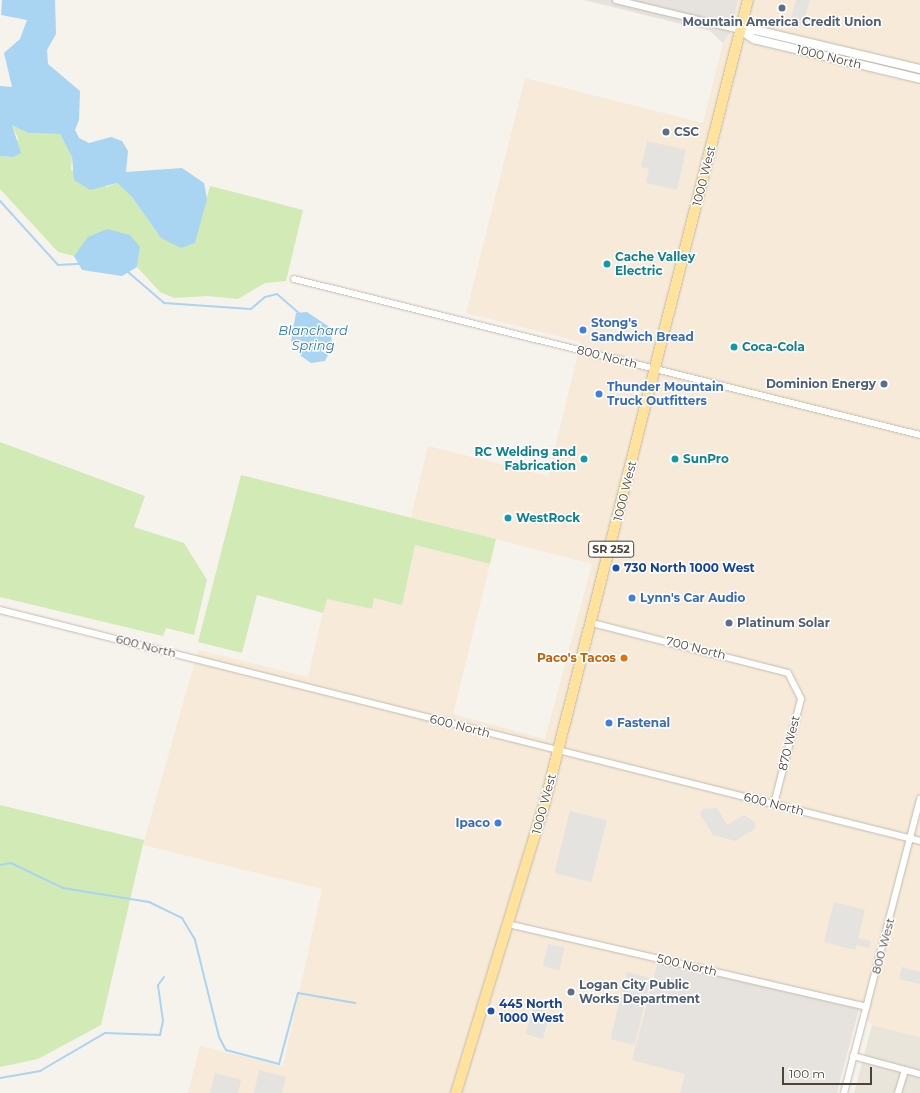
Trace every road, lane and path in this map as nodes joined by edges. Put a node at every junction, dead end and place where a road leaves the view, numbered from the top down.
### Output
1 (616, 0) edge
2 (748, 0) edge
3 (740, 30) junction
4 (920, 69) edge
5 (920, 78) edge
6 (294, 279) dead end
7 (656, 369) junction
8 (920, 435) edge
9 (0, 610) edge
10 (592, 623) junction
11 (794, 682) joint
12 (558, 751) junction
13 (920, 799) edge
14 (774, 804) junction
15 (910, 838) junction
16 (920, 841) edge
17 (508, 924) junction
18 (867, 1007) junction
19 (853, 1056) junction
20 (905, 1070) junction
21 (920, 1074) edge
22 (456, 1093) edge
23 (844, 1093) edge
24 (898, 1093) edge

1 - 3 street, 1000 North
2 - 3 main road, 1000 West / SR 252
3 - 4 street, 1000 North
3 - 5 street, 1000 North
3 - 7 main road, 1000 West / SR 252
6 - 7 street, 800 North
7 - 8 street, 800 North
7 - 10 main road, 1000 West / SR 252
9 - 12 street, 600 North
10 - 11 street, 700 North
10 - 12 main road, 1000 West / SR 252
11 - 14 street, 870 West
12 - 14 street, 600 North
12 - 17 main road, 1000 West / SR 252
13 - 15 street, 800 West
14 - 15 street, 600 North
15 - 16 street, 600 North
15 - 18 street, 800 West
17 - 18 street, 500 North
17 - 22 main road, 1000 West / SR 252
18 - 19 street, 800 West
19 - 20 street
19 - 23 street, 800 West
20 - 21 street
20 - 24 street

